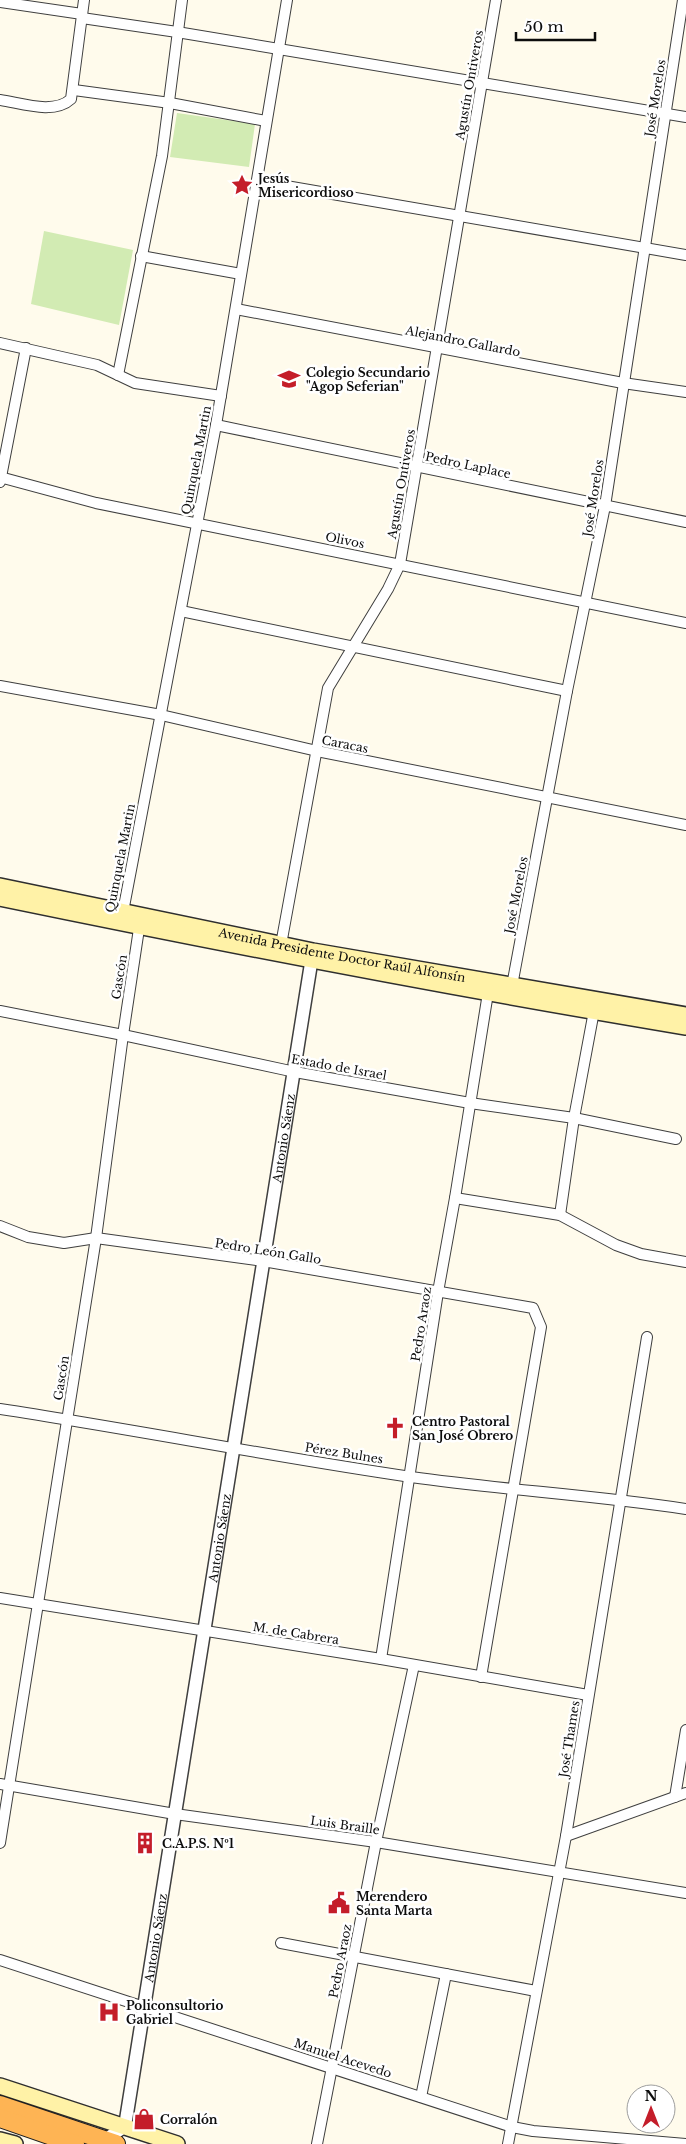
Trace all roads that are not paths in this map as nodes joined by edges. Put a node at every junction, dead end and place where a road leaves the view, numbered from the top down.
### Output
1 (84, 0) edge
2 (182, 0) edge
3 (287, 0) edge
4 (496, 0) edge
5 (683, 0) edge
6 (0, 2) edge
7 (82, 16) junction
8 (177, 32) junction
9 (278, 49) junction
10 (482, 84) junction
11 (74, 90) junction
12 (0, 100) edge
13 (170, 103) junction
14 (665, 114) junction
15 (686, 117) edge
16 (266, 121) junction
17 (257, 181) junction
18 (460, 216) junction
19 (646, 249) junction
20 (686, 255) edge
21 (141, 256) junction
22 (241, 274) junction
23 (236, 309) junction
24 (0, 343) edge
25 (26, 348) junction
26 (438, 349) junction
27 (118, 375) junction
28 (623, 383) junction
29 (686, 392) edge
30 (221, 396) junction
31 (216, 425) junction
32 (416, 466) junction
33 (0, 480) edge
34 (605, 506) junction
35 (686, 522) edge
36 (196, 523) junction
37 (400, 564) junction
38 (586, 604) junction
39 (181, 611) junction
40 (686, 623) edge
41 (353, 646) junction
42 (0, 686) edge
43 (567, 691) junction
44 (161, 715) junction
45 (317, 750) junction
46 (548, 797) junction
47 (686, 825) edge
48 (0, 886) edge
49 (0, 898) edge
50 (121, 917) junction
51 (140, 921) junction
52 (280, 949) junction
53 (312, 956) junction
54 (511, 991) junction
55 (488, 993) junction
56 (0, 1010) edge
57 (594, 1011) junction
58 (686, 1015) edge
59 (686, 1026) edge
60 (123, 1035) junction
61 (294, 1072) junction
62 (470, 1103) junction
63 (574, 1118) junction
64 (676, 1139) dead end
65 (456, 1198) junction
66 (560, 1215) junction
67 (0, 1226) edge
68 (96, 1238) junction
69 (263, 1261) junction
70 (686, 1262) edge
71 (438, 1292) junction
72 (647, 1337) dead end
73 (0, 1409) edge
74 (67, 1419) junction
75 (234, 1448) junction
76 (411, 1476) junction
77 (514, 1490) junction
78 (622, 1499) junction
79 (686, 1509) edge
80 (0, 1598) edge
81 (39, 1605) junction
82 (204, 1631) junction
83 (381, 1659) junction
84 (414, 1666) junction
85 (480, 1677) junction
86 (588, 1695) junction
87 (686, 1730) edge
88 (5, 1785) edge
89 (686, 1793) edge
90 (675, 1797) junction
91 (175, 1814) junction
92 (566, 1836) junction
93 (376, 1842) junction
94 (0, 1843) edge
95 (558, 1872) junction
96 (686, 1893) edge
97 (280, 1943) dead end
98 (354, 1956) junction
99 (0, 1960) edge
100 (446, 1974) junction
101 (536, 1990) junction
102 (145, 2007) junction
103 (332, 2067) junction
104 (0, 2086) edge
105 (421, 2096) junction
106 (0, 2105) edge
107 (0, 2118) edge
108 (125, 2126) junction
109 (512, 2127) junction
110 (0, 2140) edge
111 (107, 2143) edge
112 (14, 2144) edge
113 (75, 2144) edge
114 (177, 2144) edge
115 (317, 2144) edge
116 (508, 2144) edge
117 (686, 2144) edge

1 - 7 street
2 - 8 street
3 - 9 street, Quinquela Martin
4 - 10 street, Agustín Ontiveros
5 - 14 street, José Morelos
6 - 7 street
7 - 8 street
7 - 11 street
8 - 9 street
8 - 13 street
9 - 10 street
9 - 16 street, Quinquela Martin
10 - 14 street
10 - 18 street, Agustín Ontiveros
11 - 12 street
11 - 13 street
13 - 16 street
13 - 21 street
14 - 15 street
14 - 19 street, José Morelos
16 - 17 street, Quinquela Martin
17 - 18 street
17 - 22 street, Quinquela Martin
18 - 19 street
18 - 26 street, Agustín Ontiveros
19 - 20 street
19 - 28 street, José Morelos
21 - 22 street
21 - 27 street
22 - 23 street, Quinquela Martin
23 - 26 street, Alejandro Gallardo
23 - 30 street, Quinquela Martin
24 - 25 street
25 - 27 street
25 - 33 street
26 - 28 street, Alejandro Gallardo
26 - 32 street, Agustín Ontiveros
27 - 30 street
28 - 29 street, Alejandro Gallardo
28 - 34 street, José Morelos
30 - 31 street, Quinquela Martin
31 - 32 street, Pedro Laplace
31 - 36 street, Quinquela Martin
32 - 34 street, Pedro Laplace
32 - 37 street, Agustín Ontiveros
33 - 36 street, Olivos
34 - 35 street, Pedro Laplace
34 - 38 street, José Morelos
36 - 37 street, Olivos
36 - 39 street, Quinquela Martin
37 - 38 street, Olivos
37 - 41 street, Agustín Ontiveros
38 - 40 street, Olivos
38 - 43 street, José Morelos
39 - 41 street
39 - 44 street, Quinquela Martin
41 - 43 street
41 - 45 street, Agustín Ontiveros
42 - 44 street, Caracas
43 - 46 street, José Morelos
44 - 45 street, Caracas
44 - 50 street, Quinquela Martin
45 - 46 street, Caracas
45 - 52 street, Agustín Ontiveros
46 - 47 street, Caracas
46 - 54 street, José Morelos
48 - 50 main road, Avenida Presidente Doctor Raúl Alfonsín
49 - 50 main road, Avenida Presidente Doctor Raúl Alfonsín
50 - 51 main road, Avenida Presidente Doctor Raúl Alfonsín
51 - 52 main road, Avenida Presidente Doctor Raúl Alfonsín
51 - 60 street, Gascón
52 - 53 main road, Avenida Presidente Doctor Raúl Alfonsín
53 - 54 main road, Avenida Presidente Doctor Raúl Alfonsín
53 - 55 main road, Avenida Presidente Doctor Raúl Alfonsín
53 - 61 street, Antonio Sáenz
54 - 55 main road, Avenida Presidente Doctor Raúl Alfonsín
54 - 57 main road, Avenida Presidente Doctor Raúl Alfonsín
54 - 58 main road, Avenida Presidente Doctor Raúl Alfonsín
55 - 62 street, Pedro Araoz
56 - 60 street, Estado de Israel
57 - 59 main road, Avenida Presidente Doctor Raúl Alfonsín
57 - 63 street
60 - 61 street, Estado de Israel
60 - 68 street, Gascón
61 - 62 street, Estado de Israel
61 - 69 street, Antonio Sáenz
62 - 63 street, Estado de Israel
62 - 65 street, Pedro Araoz
63 - 64 street, Estado de Israel
63 - 66 street
65 - 66 street
65 - 71 street, Pedro Araoz
66 - 70 street
67 - 68 street, Pedro León Gallo
68 - 69 street, Pedro León Gallo
68 - 74 street, Gascón
69 - 71 street, Pedro León Gallo
69 - 75 street, Antonio Sáenz
71 - 76 street, Pedro Araoz
71 - 77 street, Pedro León Gallo
72 - 78 street, José Thames
73 - 74 street, Pérez Bulnes
74 - 75 street, Pérez Bulnes
74 - 81 street, Gascón
75 - 76 street, Pérez Bulnes
75 - 82 street, Antonio Sáenz
76 - 77 street, Pérez Bulnes
76 - 83 street, Pedro Araoz
77 - 78 street, Pérez Bulnes
77 - 85 street
78 - 79 street, Pérez Bulnes
78 - 86 street, José Thames
80 - 81 street, M. de Cabrera
81 - 82 street, M. de Cabrera
81 - 88 street, Gascón
82 - 83 street, M. de Cabrera
82 - 91 street, Antonio Sáenz
83 - 84 street, M. de Cabrera
84 - 85 street, M. de Cabrera
84 - 93 street, Pedro Araoz
85 - 86 street, M. de Cabrera
86 - 92 street, José Thames
87 - 90 street
88 - 91 street, Luis Braille
88 - 94 street, Gascón
89 - 90 street
90 - 92 street
91 - 93 street, Luis Braille
91 - 102 street, Antonio Sáenz
92 - 95 street, José Thames
93 - 95 street, Luis Braille
93 - 98 street, Pedro Araoz
95 - 96 street, Luis Braille
95 - 101 street, José Thames
97 - 98 street
98 - 100 street
98 - 103 street, Pedro Araoz
99 - 102 street, Manuel Acevedo
100 - 101 street
100 - 105 street
101 - 109 street, José Thames
102 - 103 street, Manuel Acevedo
102 - 108 street, Antonio Sáenz
103 - 105 street, Manuel Acevedo
103 - 115 street, Pedro Araoz
104 - 108 main road
105 - 109 street, Manuel Acevedo
106 - 111 highway
107 - 113 highway
108 - 111 street
108 - 114 main road
109 - 116 street, José Thames
109 - 117 street, Manuel Acevedo
110 - 112 main road

